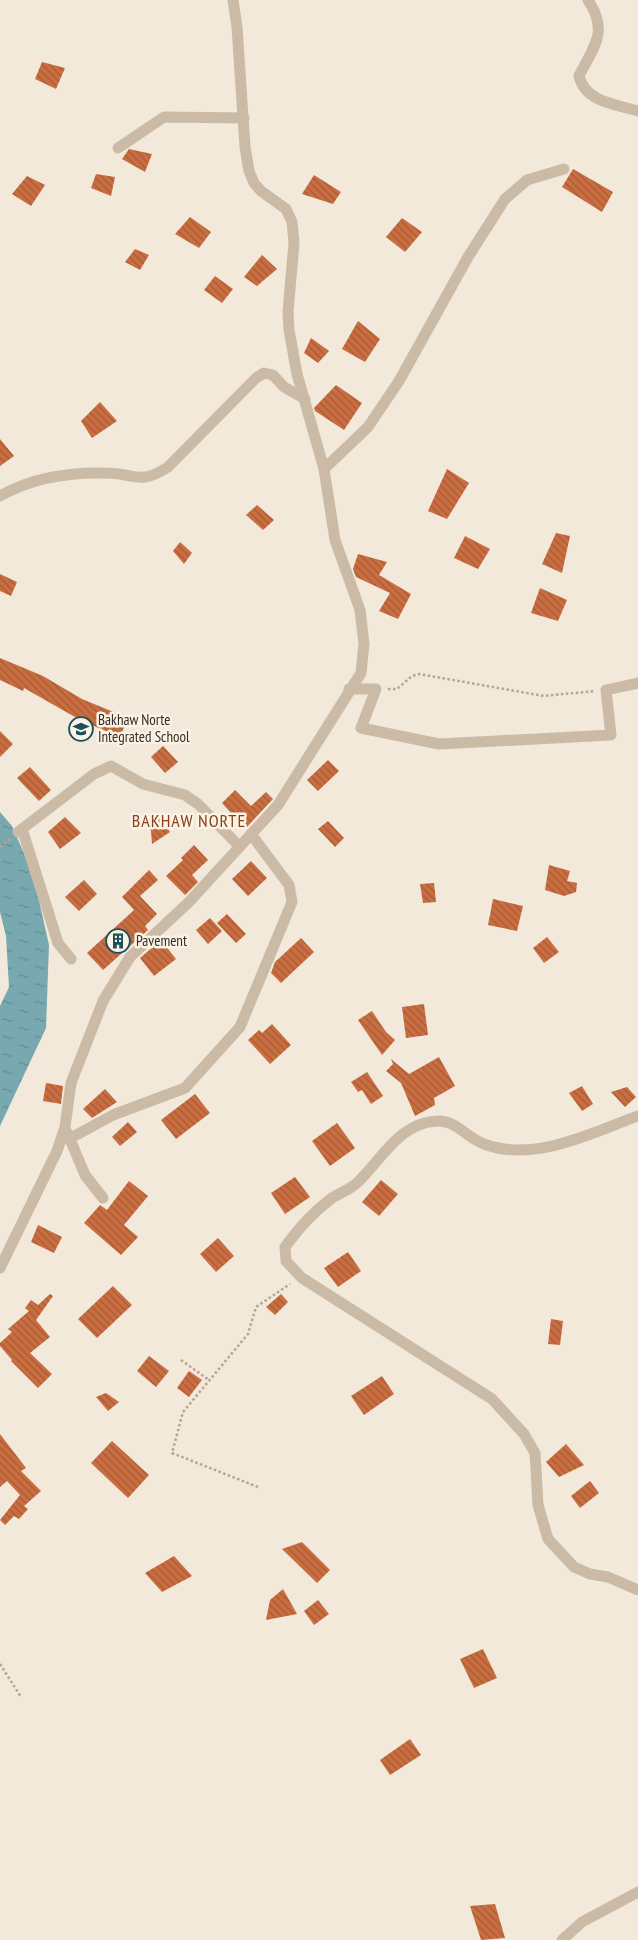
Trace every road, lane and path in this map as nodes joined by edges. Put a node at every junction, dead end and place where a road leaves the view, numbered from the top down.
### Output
1 (233, 0) edge
2 (588, 0) edge
3 (638, 111) edge
4 (244, 118) junction
5 (118, 148) dead end
6 (564, 169) dead end
7 (304, 399) junction
8 (324, 470) junction
9 (0, 496) edge
10 (638, 683) edge
11 (349, 689) junction
12 (376, 689) junction
13 (606, 690) junction
14 (17, 833) junction
15 (251, 834) junction
16 (239, 846) junction
17 (0, 847) edge
18 (71, 959) dead end
19 (638, 1116) edge
20 (65, 1127) junction
21 (69, 1138) junction
22 (103, 1198) dead end
23 (0, 1268) edge
24 (302, 1278) junction
25 (181, 1360) dead end
26 (209, 1380) junction
27 (258, 1487) dead end
28 (638, 1590) edge
29 (0, 1664) edge
30 (21, 1696) dead end
31 (638, 1892) edge
32 (562, 1940) edge

1 - 4 street
2 - 3 street
4 - 5 street
4 - 7 street
6 - 8 street
7 - 8 street
7 - 9 street
8 - 11 street
10 - 13 street
11 - 12 street
11 - 15 street
12 - 13 path
12 - 13 street
14 - 16 street
14 - 17 path
14 - 18 street
15 - 16 street
15 - 21 street
16 - 20 street
19 - 24 street
20 - 21 street
20 - 23 street
21 - 22 street
24 - 26 path
24 - 28 street
25 - 26 path
26 - 27 path
29 - 30 path
31 - 32 street

